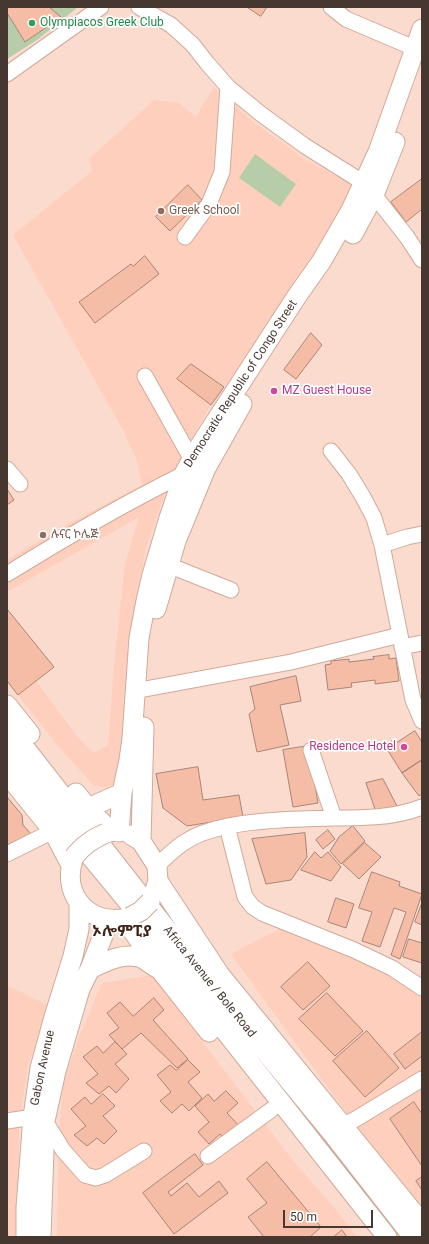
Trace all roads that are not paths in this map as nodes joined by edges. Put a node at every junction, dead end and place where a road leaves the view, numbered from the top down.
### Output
1 (101, 7) edge
2 (139, 7) edge
3 (331, 7) edge
4 (422, 29) edge
5 (418, 56) edge
6 (7, 74) edge
7 (228, 87) junction
8 (369, 189) junction
9 (185, 237) dead end
10 (422, 260) edge
11 (145, 376) dead end
12 (331, 451) dead end
13 (194, 467) junction
14 (7, 469) edge
15 (20, 484) dead end
16 (422, 534) edge
17 (382, 545) junction
18 (168, 565) junction
19 (7, 574) edge
20 (230, 590) dead end
21 (401, 641) junction
22 (422, 642) edge
23 (145, 688) junction
24 (7, 705) edge
25 (422, 721) edge
26 (7, 725) edge
27 (311, 750) dead end
28 (7, 751) edge
29 (137, 762) junction
30 (7, 774) edge
31 (122, 793) junction
32 (422, 807) edge
33 (88, 808) junction
34 (334, 818) junction
35 (227, 826) junction
36 (53, 832) junction
37 (112, 832) junction
38 (141, 841) junction
39 (7, 854) edge
40 (72, 864) junction
41 (158, 873) junction
42 (79, 903) junction
43 (121, 919) junction
44 (90, 969) junction
45 (161, 971) junction
46 (422, 988) edge
47 (422, 1079) edge
48 (271, 1110) junction
49 (39, 1119) junction
50 (7, 1120) edge
51 (342, 1125) junction
52 (144, 1151) dead end
53 (208, 1156) dead end
54 (34, 1207) junction
55 (422, 1223) edge
56 (26, 1237) edge
57 (41, 1237) edge
58 (371, 1237) edge
59 (387, 1237) edge
60 (413, 1237) edge

1 - 6 street
2 - 7 street
3 - 5 street
4 - 5 main road, Democratic Republic of Congo Street
5 - 8 main road, Democratic Republic of Congo Street
7 - 8 street
7 - 9 street
8 - 10 street
8 - 13 main road, Democratic Republic of Congo Street
11 - 13 street
12 - 17 street
13 - 18 main road, Democratic Republic of Congo Street
13 - 19 street
13 - 29 main road, Democratic Republic of Congo Street
14 - 15 street
16 - 17 street
17 - 21 street
18 - 20 street
18 - 23 main road, Democratic Republic of Congo Street
21 - 22 street
21 - 23 street
21 - 25 street
23 - 29 main road, Democratic Republic of Congo Street
24 - 33 main road
26 - 60 main road, Africa Avenue / Bole Road
27 - 34 street
28 - 59 main road, Africa Avenue / Bole Road
29 - 31 main road, Democratic Republic of Congo Street
29 - 38 main road, Democratic Republic of Congo Street
30 - 36 main road
31 - 33 main road
31 - 37 main road, Democratic Republic of Congo Street
32 - 34 street
33 - 37 main road
34 - 35 street
35 - 41 street
35 - 46 street
36 - 39 street
36 - 40 main road
37 - 38 main road
37 - 40 main road, bridge
38 - 41 main road
40 - 42 main road
41 - 43 main road, bridge
41 - 51 main road
42 - 43 main road
42 - 49 main road, Gabon Avenue
43 - 44 main road, Gabon Avenue
43 - 45 main road
44 - 45 main road
44 - 49 main road, Gabon Avenue
45 - 48 main road
47 - 51 street
48 - 53 street
48 - 58 main road
49 - 50 street
49 - 52 street
49 - 54 main road, Gabon Avenue
51 - 55 main road
54 - 56 main road, Gabon Avenue
54 - 57 main road, Gabon Avenue

